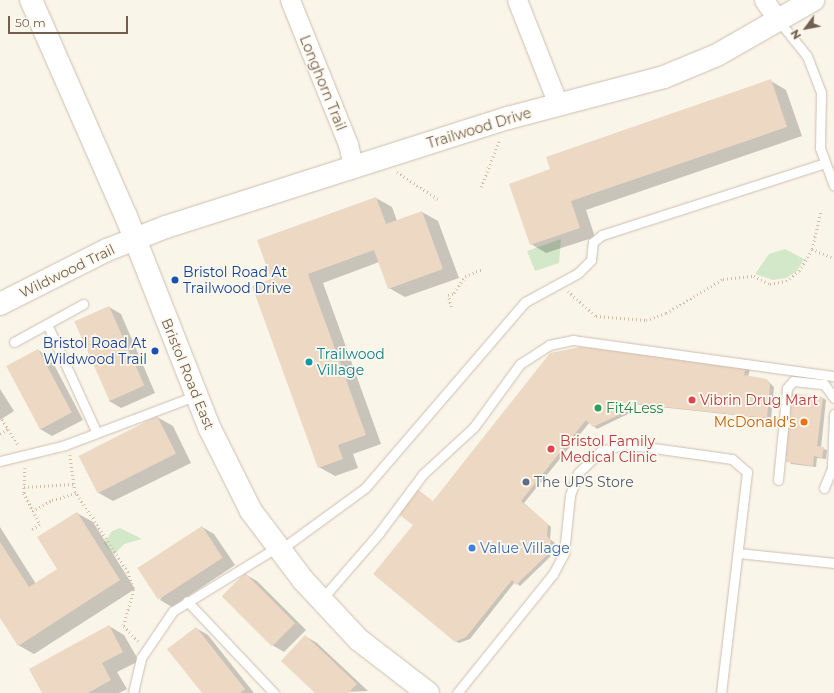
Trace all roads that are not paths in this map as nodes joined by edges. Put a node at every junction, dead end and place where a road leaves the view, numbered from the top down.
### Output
1 (31, 0) edge
2 (290, 0) edge
3 (516, 0) edge
4 (764, 0) edge
5 (813, 0) edge
6 (778, 20) junction
7 (558, 104) junction
8 (826, 163) junction
9 (354, 166) junction
10 (834, 186) edge
11 (136, 240) junction
12 (0, 304) edge
13 (84, 304) dead end
14 (47, 324) junction
15 (14, 342) dead end
16 (834, 376) edge
17 (195, 396) junction
18 (834, 398) edge
19 (834, 414) edge
20 (96, 430) junction
21 (0, 461) edge
22 (778, 480) dead end
23 (824, 488) dead end
24 (277, 550) junction
25 (738, 553) junction
26 (834, 563) edge
27 (321, 600) junction
28 (187, 601) junction
29 (133, 693) edge
30 (274, 693) edge
31 (428, 693) edge
32 (457, 693) edge
33 (721, 693) edge

1 - 11 street, Bristol Road East
2 - 9 street, Longhorn Trail
3 - 7 street
4 - 6 street
5 - 6 street, Trailwood Drive
6 - 7 street, Trailwood Drive
6 - 8 lane
7 - 9 street, Trailwood Drive
8 - 10 lane
8 - 24 lane
9 - 11 street, Trailwood Drive
11 - 12 street, Wildwood Trail
11 - 17 street, Bristol Road East
13 - 14 lane
14 - 15 lane
14 - 20 lane
16 - 27 lane
17 - 20 lane
17 - 24 street, Bristol Road East
18 - 22 lane
19 - 23 lane
20 - 21 lane
24 - 27 street, Bristol Road East
24 - 28 lane
25 - 26 lane
25 - 32 lane
25 - 33 lane
27 - 31 street, Bristol Road East
28 - 29 lane
28 - 30 lane

